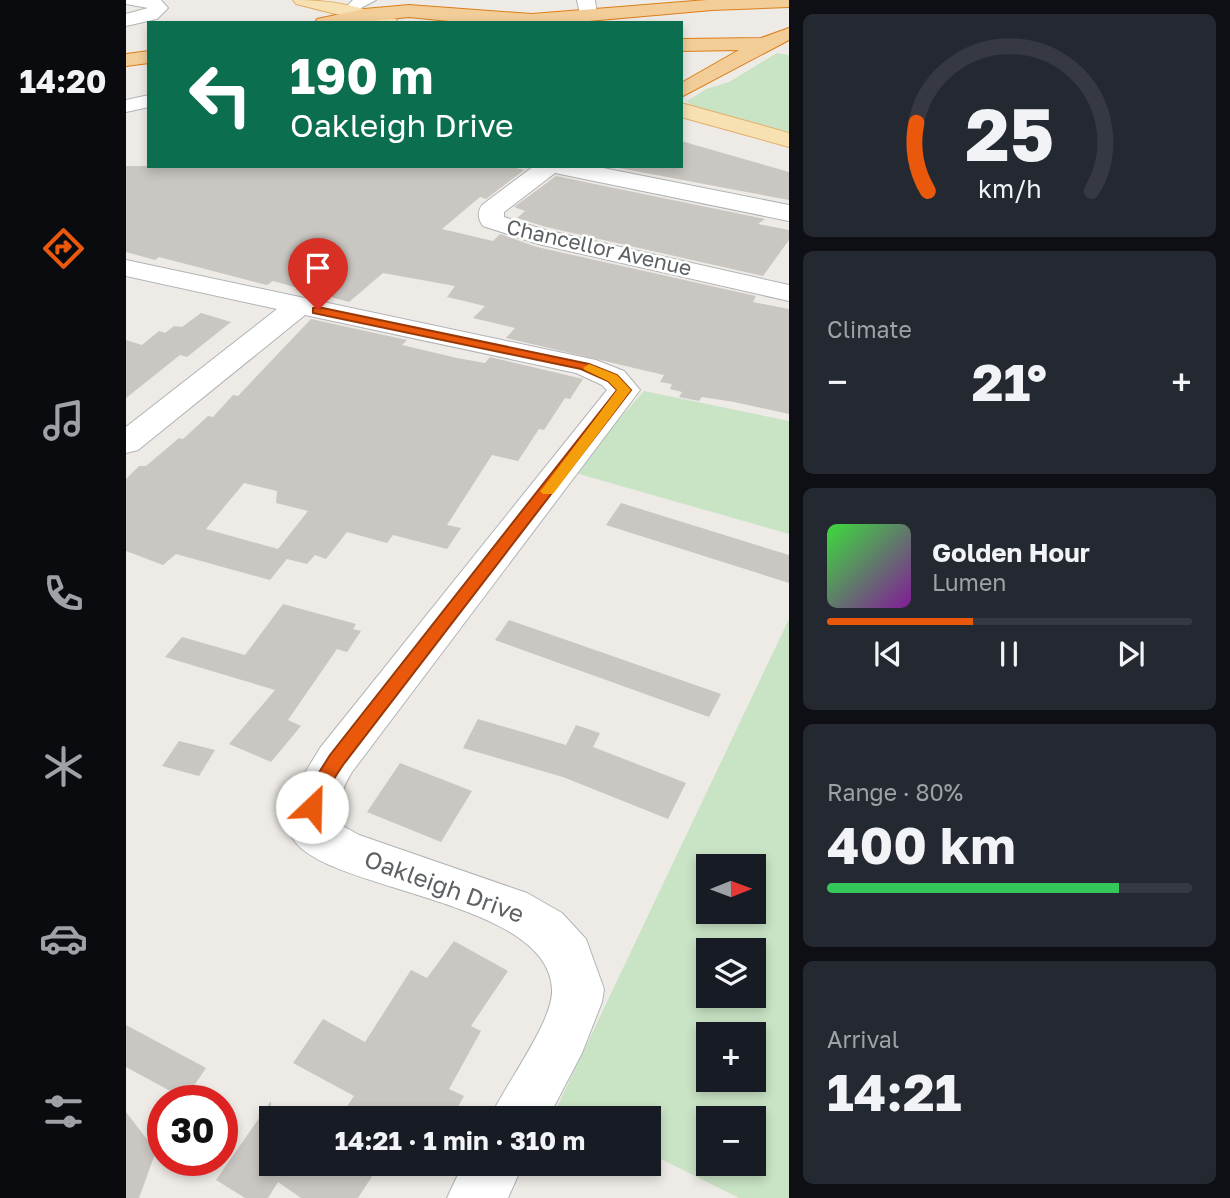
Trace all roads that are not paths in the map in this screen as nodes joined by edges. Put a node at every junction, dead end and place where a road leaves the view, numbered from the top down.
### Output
1 (130, 0) edge
2 (302, 0) edge
3 (750, 0) edge
4 (789, 2) edge
5 (712, 5) junction
6 (367, 6) edge
7 (587, 8) edge
8 (789, 12) edge
9 (409, 17) edge
10 (126, 20) edge
11 (329, 21) edge
12 (678, 21) edge
13 (789, 23) edge
14 (683, 33) edge
15 (789, 34) edge
16 (789, 41) edge
17 (765, 44) junction
18 (683, 45) edge
19 (147, 57) edge
20 (688, 59) edge
21 (126, 60) edge
22 (735, 62) junction
23 (147, 65) edge
24 (126, 67) edge
25 (683, 81) edge
26 (683, 89) edge
27 (147, 101) edge
28 (126, 106) edge
29 (683, 111) edge
30 (683, 126) edge
31 (789, 140) edge
32 (789, 154) edge
33 (546, 168) edge
34 (566, 168) edge
35 (789, 214) edge
36 (126, 268) edge
37 (789, 293) edge
38 (298, 306) junction
39 (126, 443) edge
40 (524, 1106) edge
41 (488, 1176) edge
42 (477, 1198) edge

1 - 10 street
2 - 6 main road
3 - 5 street
4 - 5 highway
5 - 7 highway
6 - 9 main road
6 - 11 highway
7 - 9 highway
8 - 12 highway
13 - 14 highway
15 - 17 highway
16 - 17 street
17 - 18 highway
17 - 22 highway
19 - 21 highway
20 - 22 highway
20 - 25 highway
22 - 26 highway
23 - 24 highway
27 - 28 street
29 - 31 main road
30 - 32 main road
33 - 37 street, Chancellor Avenue
34 - 35 street
36 - 38 street, Oakleigh Drive
38 - 39 street
38 - 40 street, Oakleigh Drive
41 - 42 street

